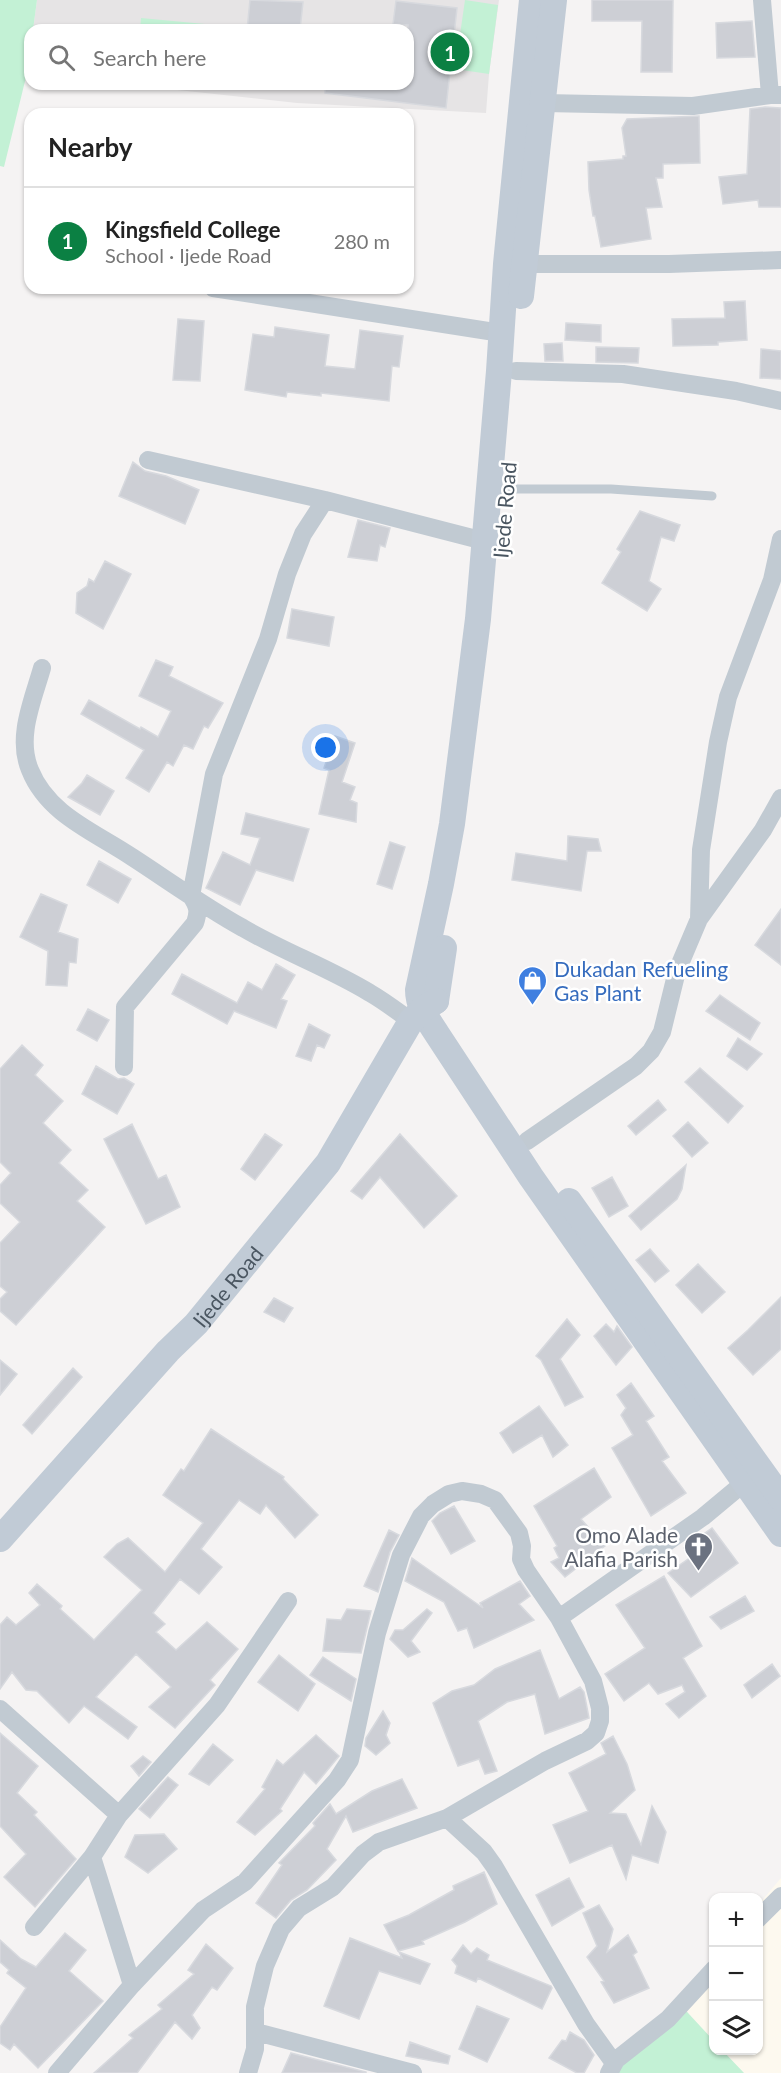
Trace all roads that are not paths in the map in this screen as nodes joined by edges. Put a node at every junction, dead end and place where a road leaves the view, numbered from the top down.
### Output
1 (532, 0) edge
2 (554, 0) edge
3 (762, 0) edge
4 (776, 95) edge
5 (544, 103) junction
6 (781, 260) edge
7 (524, 264) junction
8 (251, 294) edge
9 (501, 333) junction
10 (516, 371) junction
11 (781, 401) edge
12 (148, 460) dead end
13 (497, 489) junction
14 (712, 496) dead end
15 (326, 500) junction
16 (781, 539) edge
17 (484, 541) junction
18 (42, 668) dead end
19 (781, 798) edge
20 (191, 897) junction
21 (699, 919) junction
22 (423, 1011) junction
23 (124, 1067) dead end
24 (527, 1141) junction
25 (744, 1482) junction
26 (781, 1498) edge
27 (781, 1534) edge
28 (0, 1539) edge
29 (288, 1601) dead end
30 (559, 1618) junction
31 (0, 1709) edge
32 (119, 1815) junction
33 (447, 1818) junction
34 (92, 1857) junction
35 (781, 1896) edge
36 (763, 1915) edge
37 (33, 1927) dead end
38 (709, 1974) edge
39 (132, 1984) junction
40 (256, 2032) junction
41 (612, 2068) edge
42 (57, 2073) edge
43 (248, 2073) edge
44 (413, 2073) edge

1 - 9 main road, Ijede Road
2 - 5 main road, Ijede Road
3 - 4 street
4 - 5 street
5 - 7 main road, Ijede Road
6 - 7 street
7 - 10 main road, Ijede Road
8 - 9 street
9 - 13 main road, Ijede Road
10 - 11 street
10 - 13 main road, Ijede Road
12 - 15 street
13 - 14 lane
13 - 17 main road, Ijede Road
13 - 22 main road, Ijede Road
15 - 17 street
15 - 20 street
16 - 21 street
17 - 22 main road, Ijede Road
18 - 20 street
19 - 21 street
20 - 22 street
20 - 23 street
21 - 24 street
22 - 24 main road
22 - 25 main road
22 - 28 main road, Ijede Road
24 - 26 main road
25 - 27 main road
25 - 30 street
29 - 32 street
30 - 33 street
30 - 39 street
31 - 32 street
32 - 34 street
33 - 40 street
33 - 41 street
34 - 37 street
34 - 39 street
35 - 36 street
38 - 41 street
39 - 42 street
40 - 43 street
40 - 44 street

